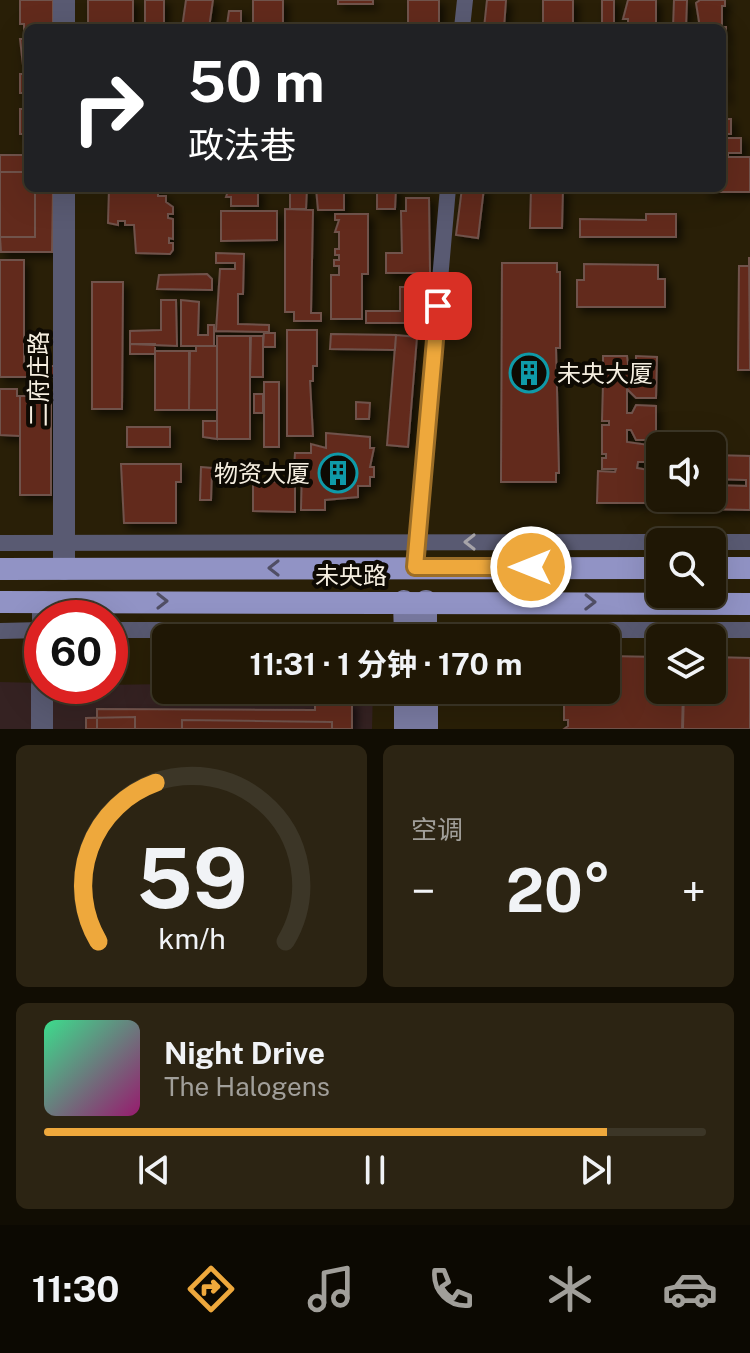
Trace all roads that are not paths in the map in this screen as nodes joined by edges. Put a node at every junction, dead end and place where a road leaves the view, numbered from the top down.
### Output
1 (64, 0) edge
2 (465, 0) edge
3 (64, 24) edge
4 (462, 24) edge
5 (64, 192) edge
6 (448, 192) edge
7 (417, 542) junction
8 (646, 542) edge
9 (726, 542) edge
10 (750, 542) edge
11 (0, 543) edge
12 (64, 543) junction
13 (415, 567) junction
14 (646, 568) edge
15 (726, 568) edge
16 (750, 568) edge
17 (0, 569) edge
18 (64, 569) junction
19 (415, 601) junction
20 (0, 602) edge
21 (750, 604) edge
22 (24, 606) edge
23 (128, 608) edge
24 (416, 624) edge
25 (24, 630) edge
26 (128, 630) edge
27 (750, 630) edge
28 (0, 631) edge
29 (152, 631) edge
30 (620, 632) edge
31 (42, 704) edge
32 (405, 704) edge
33 (427, 704) edge
34 (42, 729) edge
35 (405, 729) edge
36 (427, 729) edge

1 - 3 street
2 - 4 street
5 - 12 street, 二府庄路
6 - 7 street
8 -> 7 street
7 - 12 street
7 - 13 street
9 - 10 street
11 - 12 street
12 - 18 street, 二府庄路
13 - 14 main road, 未央路
13 -> 18 main road, 未央路
15 - 16 main road
17 - 18 main road, 未央路
19 -> 21 main road, 未央路
23 -> 19 main road, 未央路
19 - 24 main road
20 - 22 main road, 未央路
25 - 28 street
26 - 29 street
27 - 30 street
31 - 34 street
32 - 35 main road
33 - 36 main road

